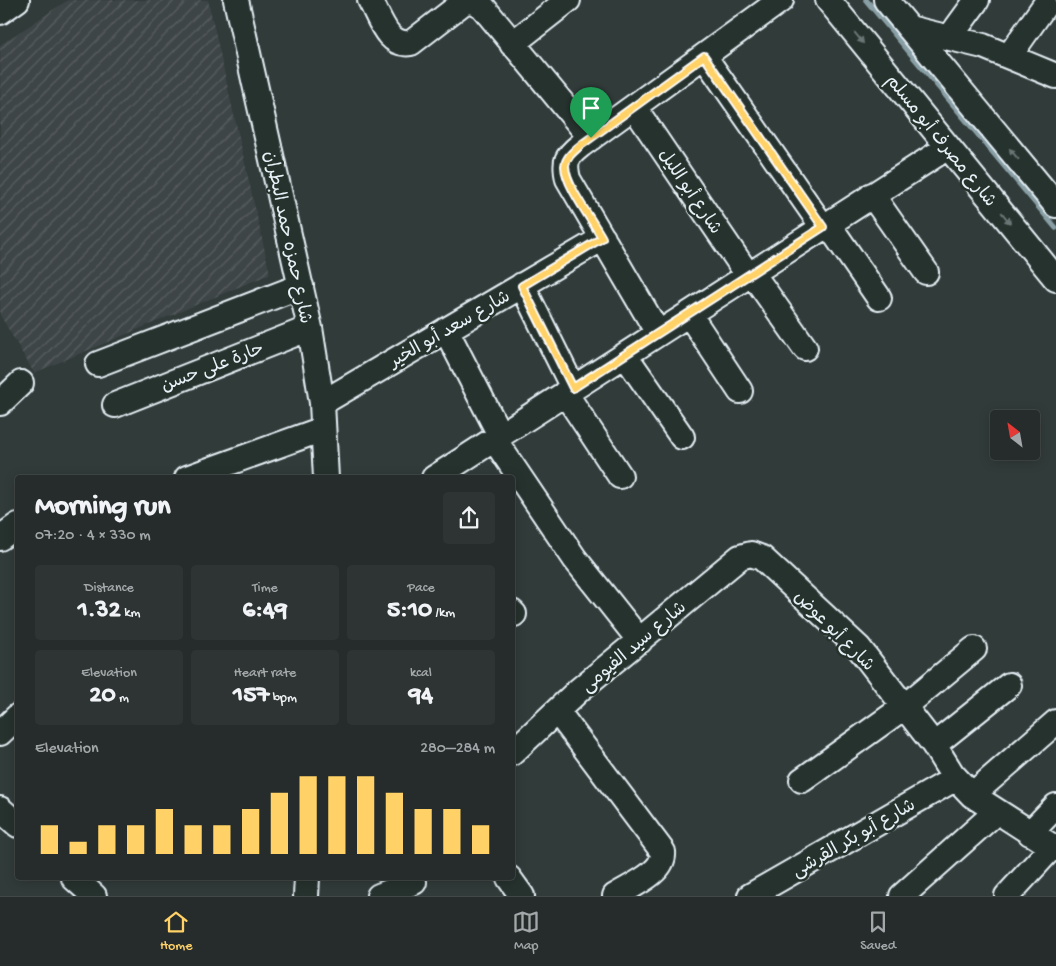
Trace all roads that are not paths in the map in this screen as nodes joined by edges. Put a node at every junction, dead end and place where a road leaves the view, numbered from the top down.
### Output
1 (17, 0) edge
2 (236, 0) edge
3 (568, 0) edge
4 (781, 0) edge
5 (828, 0) edge
6 (886, 0) edge
7 (977, 0) edge
8 (376, 2) edge
9 (474, 2) edge
10 (1045, 5) dead end
11 (0, 12) edge
12 (909, 28) junction
13 (950, 37) junction
14 (512, 44) junction
15 (1010, 55) junction
16 (704, 56) junction
17 (1056, 76) edge
18 (634, 107) junction
19 (591, 138) junction
20 (948, 146) junction
21 (872, 195) junction
22 (1056, 204) edge
23 (826, 225) junction
24 (602, 238) junction
25 (926, 272) dead end
26 (750, 274) junction
27 (1056, 279) edge
28 (300, 286) junction
29 (522, 286) junction
30 (879, 298) dead end
31 (688, 314) junction
32 (310, 328) junction
33 (446, 330) junction
34 (658, 333) junction
35 (805, 348) dead end
36 (625, 355) junction
37 (98, 364) dead end
38 (21, 383) dead end
39 (569, 390) junction
40 (740, 390) dead end
41 (322, 403) junction
42 (0, 404) edge
43 (115, 404) dead end
44 (323, 429) junction
45 (497, 437) junction
46 (682, 437) dead end
47 (195, 475) edge
48 (326, 475) edge
49 (439, 475) edge
50 (620, 476) dead end
51 (15, 527) edge
52 (0, 538) edge
53 (762, 558) joint
54 (640, 641) junction
55 (974, 649) dead end
56 (1009, 685) dead end
57 (904, 707) junction
58 (557, 711) junction
59 (15, 719) edge
60 (1056, 722) edge
61 (0, 733) edge
62 (934, 745) junction
63 (515, 748) edge
64 (802, 780) dead end
65 (964, 786) junction
66 (1056, 806) edge
67 (0, 809) edge
68 (996, 812) junction
69 (15, 822) edge
70 (1030, 833) junction
71 (1054, 848) edge
72 (76, 880) edge
73 (307, 880) edge
74 (510, 880) edge
75 (415, 885) edge
76 (779, 889) edge
77 (94, 896) edge
78 (306, 896) edge
79 (379, 896) edge
80 (522, 896) edge
81 (615, 896) edge
82 (750, 896) edge
83 (902, 896) edge
84 (1007, 896) edge

1 - 11 street
2 - 28 street, شارع حمزه حمد البطران
3 - 14 street
4 - 16 street
5 -> 20 street, شارع مصرف أبو مسلم
6 - 12 street
7 - 13 street
8 - 9 street
9 - 14 street
10 - 15 street
12 - 13 street
22 -> 12 street
13 - 15 street
14 - 19 street
15 - 17 street
16 - 18 street
16 - 23 street
18 - 19 street
18 - 26 street, شارع أبو الليل
19 - 24 street
20 - 21 street
20 -> 27 street, شارع مصرف أبو مسلم
21 - 23 street
21 - 25 street
23 - 26 street
23 - 30 street
24 - 29 street, شارع سعد أبو الخير
24 - 34 street
26 - 31 street
26 - 35 street, شارع أبو الليل
28 - 32 street, شارع حمزه حمد البطران
28 - 37 street
29 - 33 street, شارع سعد أبو الخير
29 - 39 street
31 - 34 street
31 - 40 street
32 - 41 street, شارع حمزه حمد البطران
32 - 43 street, حارة على حسن
33 - 41 street, شارع سعد أبو الخير
33 - 45 street
34 - 36 street
36 - 39 street
36 - 46 street
38 - 42 street
39 - 45 street
39 - 50 street
41 - 44 street, شارع حمزه حمد البطران
44 - 47 street
44 - 48 street, شارع حمزه حمد البطران
45 - 49 street
45 - 54 street
51 - 52 street
53 - 54 street, شارع سيد الفيومى
53 - 57 street, شارع أبو عوض
54 - 58 street, شارع سيد الفيومى
55 - 57 street
56 - 62 street
57 - 62 street, شارع أبو عوض
57 - 64 street
58 - 63 street, شارع سيد الفيومى
58 - 81 street
59 - 61 street
60 - 65 street, شارع أبو بكر القرشى
62 - 65 street, شارع أبو عوض
65 - 68 street, شارع أبو عوض
65 - 76 street, شارع أبو بكر القرشى
66 - 70 street
67 - 69 street
68 - 70 street, شارع أبو عوض
68 - 83 street
70 - 71 street, شارع أبو عوض
71 - 84 street
72 - 77 street
73 - 78 street
74 - 80 street
75 - 79 street
76 - 82 street, شارع أبو بكر القرشى

